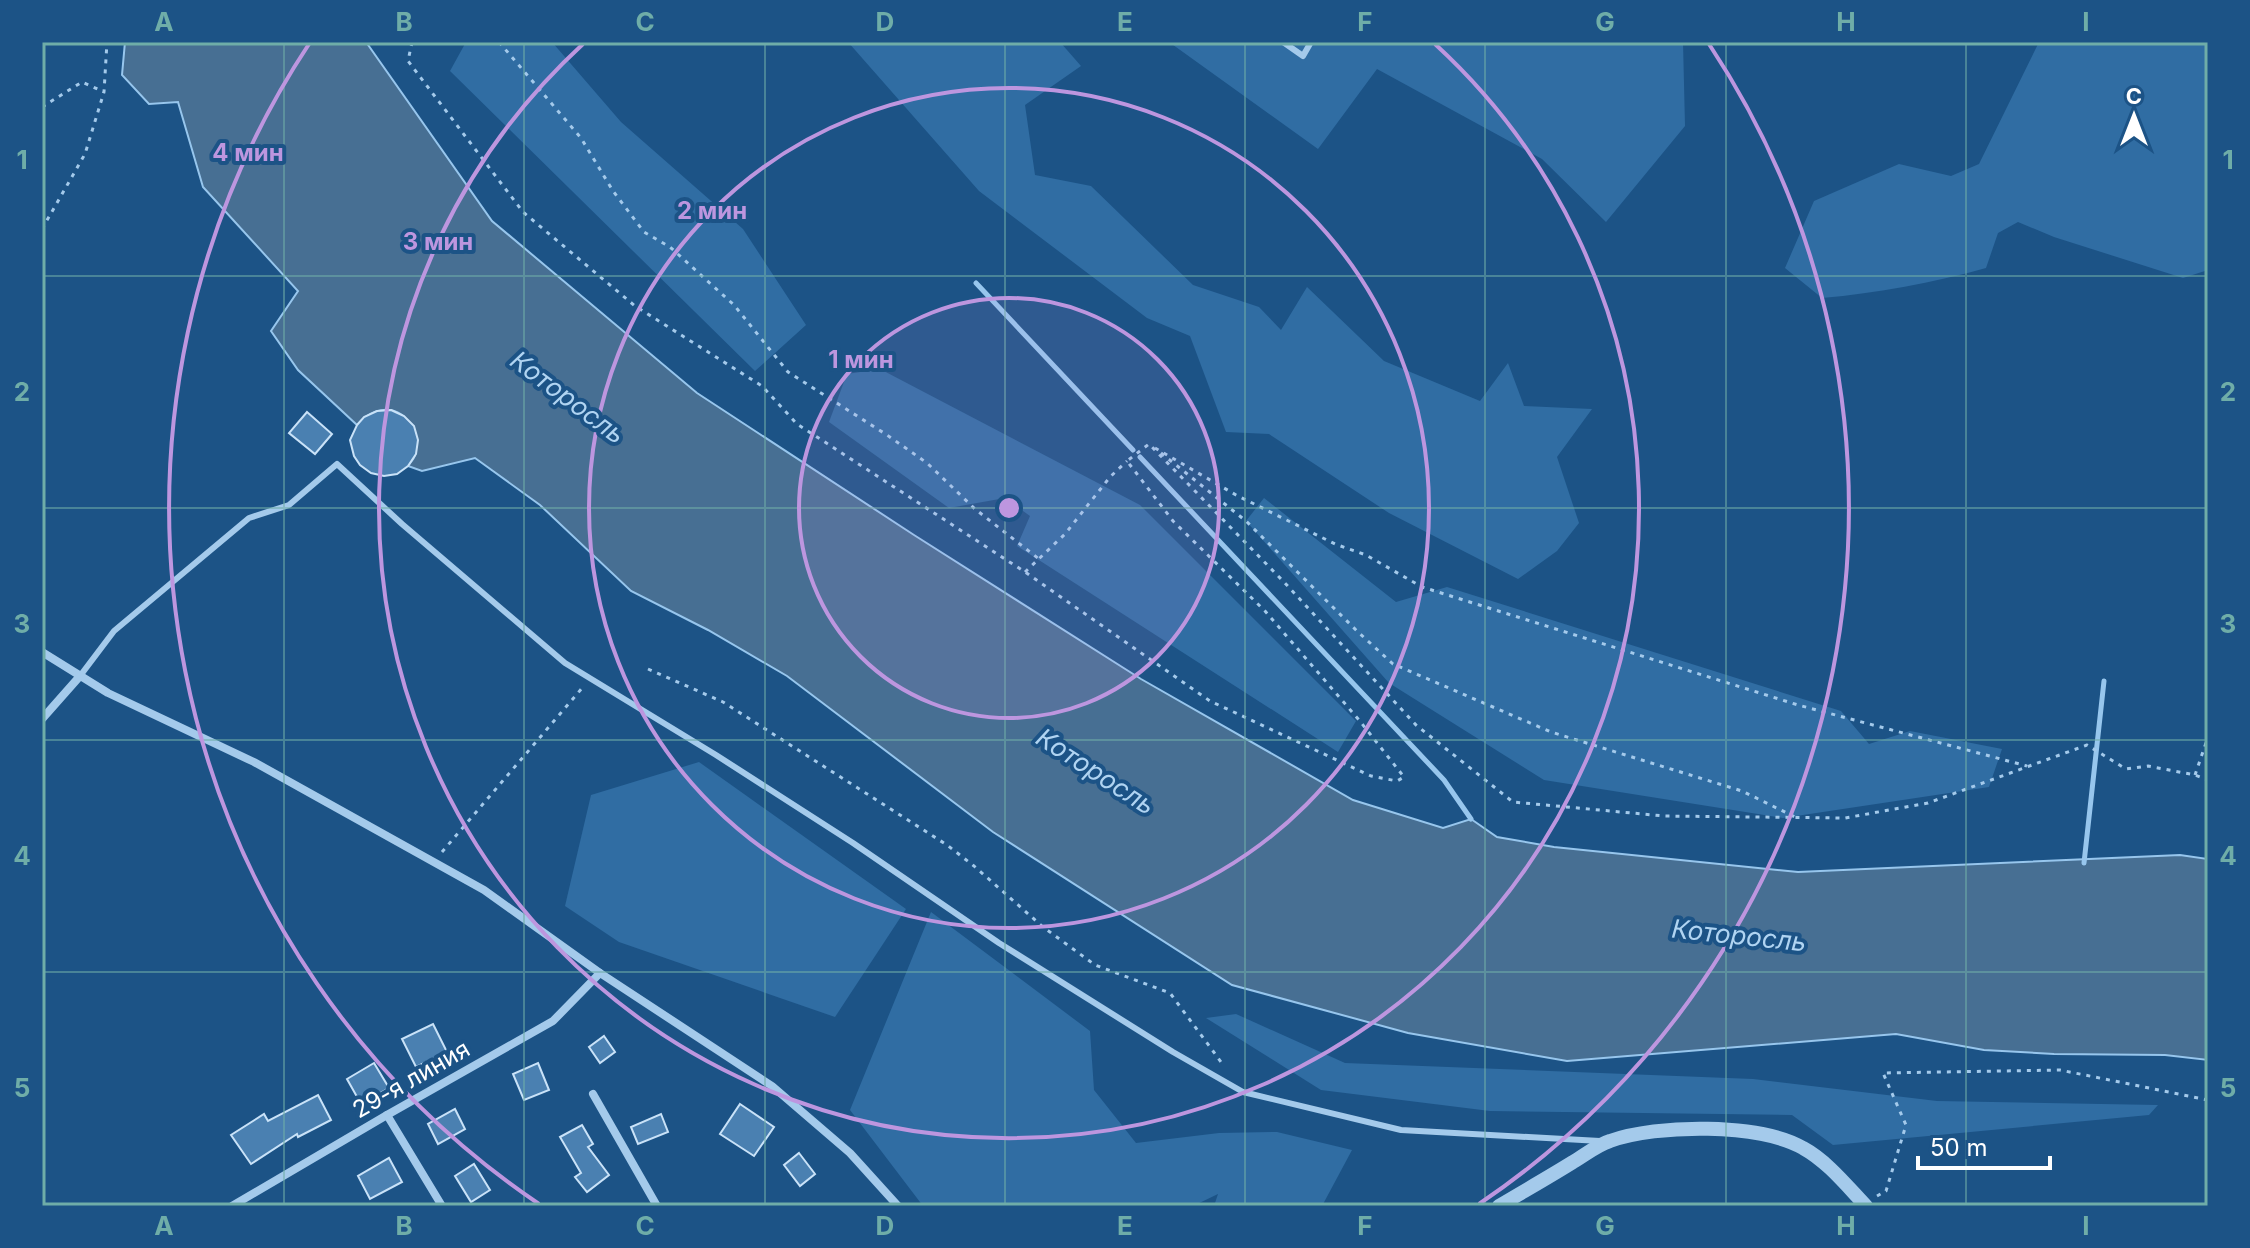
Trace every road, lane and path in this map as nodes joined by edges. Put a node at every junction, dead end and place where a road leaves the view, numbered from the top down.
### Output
1 (107, 42) edge
2 (412, 42) edge
3 (499, 42) edge
4 (1283, 42) edge
5 (1311, 42) edge
6 (104, 92) junction
7 (42, 107) edge
8 (42, 229) edge
9 (1149, 444) junction
10 (1127, 461) junction
11 (1039, 559) junction
12 (1025, 572) junction
13 (42, 652) edge
14 (648, 669) dead end
15 (80, 676) junction
16 (590, 678) junction
17 (42, 719) edge
18 (2208, 737) edge
19 (2027, 766) junction
20 (2195, 775) junction
21 (2208, 780) edge
22 (1796, 818) junction
23 (433, 862) junction
24 (600, 973) junction
25 (1225, 1067) dead end
26 (593, 1094) dead end
27 (2208, 1100) edge
28 (387, 1115) junction
29 (1608, 1141) junction
30 (1865, 1205) edge
31 (232, 1206) edge
32 (442, 1206) edge
33 (657, 1206) edge
34 (898, 1206) edge
35 (1499, 1206) edge

1 - 6 path
2 - 12 path
3 - 11 path
4 - 5 lane
6 - 7 path
6 - 8 path
9 - 10 path
9 - 19 path
9 - 22 path
9 - 22 path
10 - 11 path
10 - 12 path
11 - 12 path
13 - 15 street
14 - 25 path
15 - 16 lane
15 - 17 street
15 - 23 street
16 - 23 path
16 - 29 lane
18 - 20 path
19 - 20 path
19 - 22 path
20 - 21 path
23 - 24 street
24 - 28 street, 29-я линия
24 - 34 street
26 - 33 street
27 - 30 path
28 - 31 street, 29-я линия
28 - 32 street
29 - 30 street
29 - 35 street

